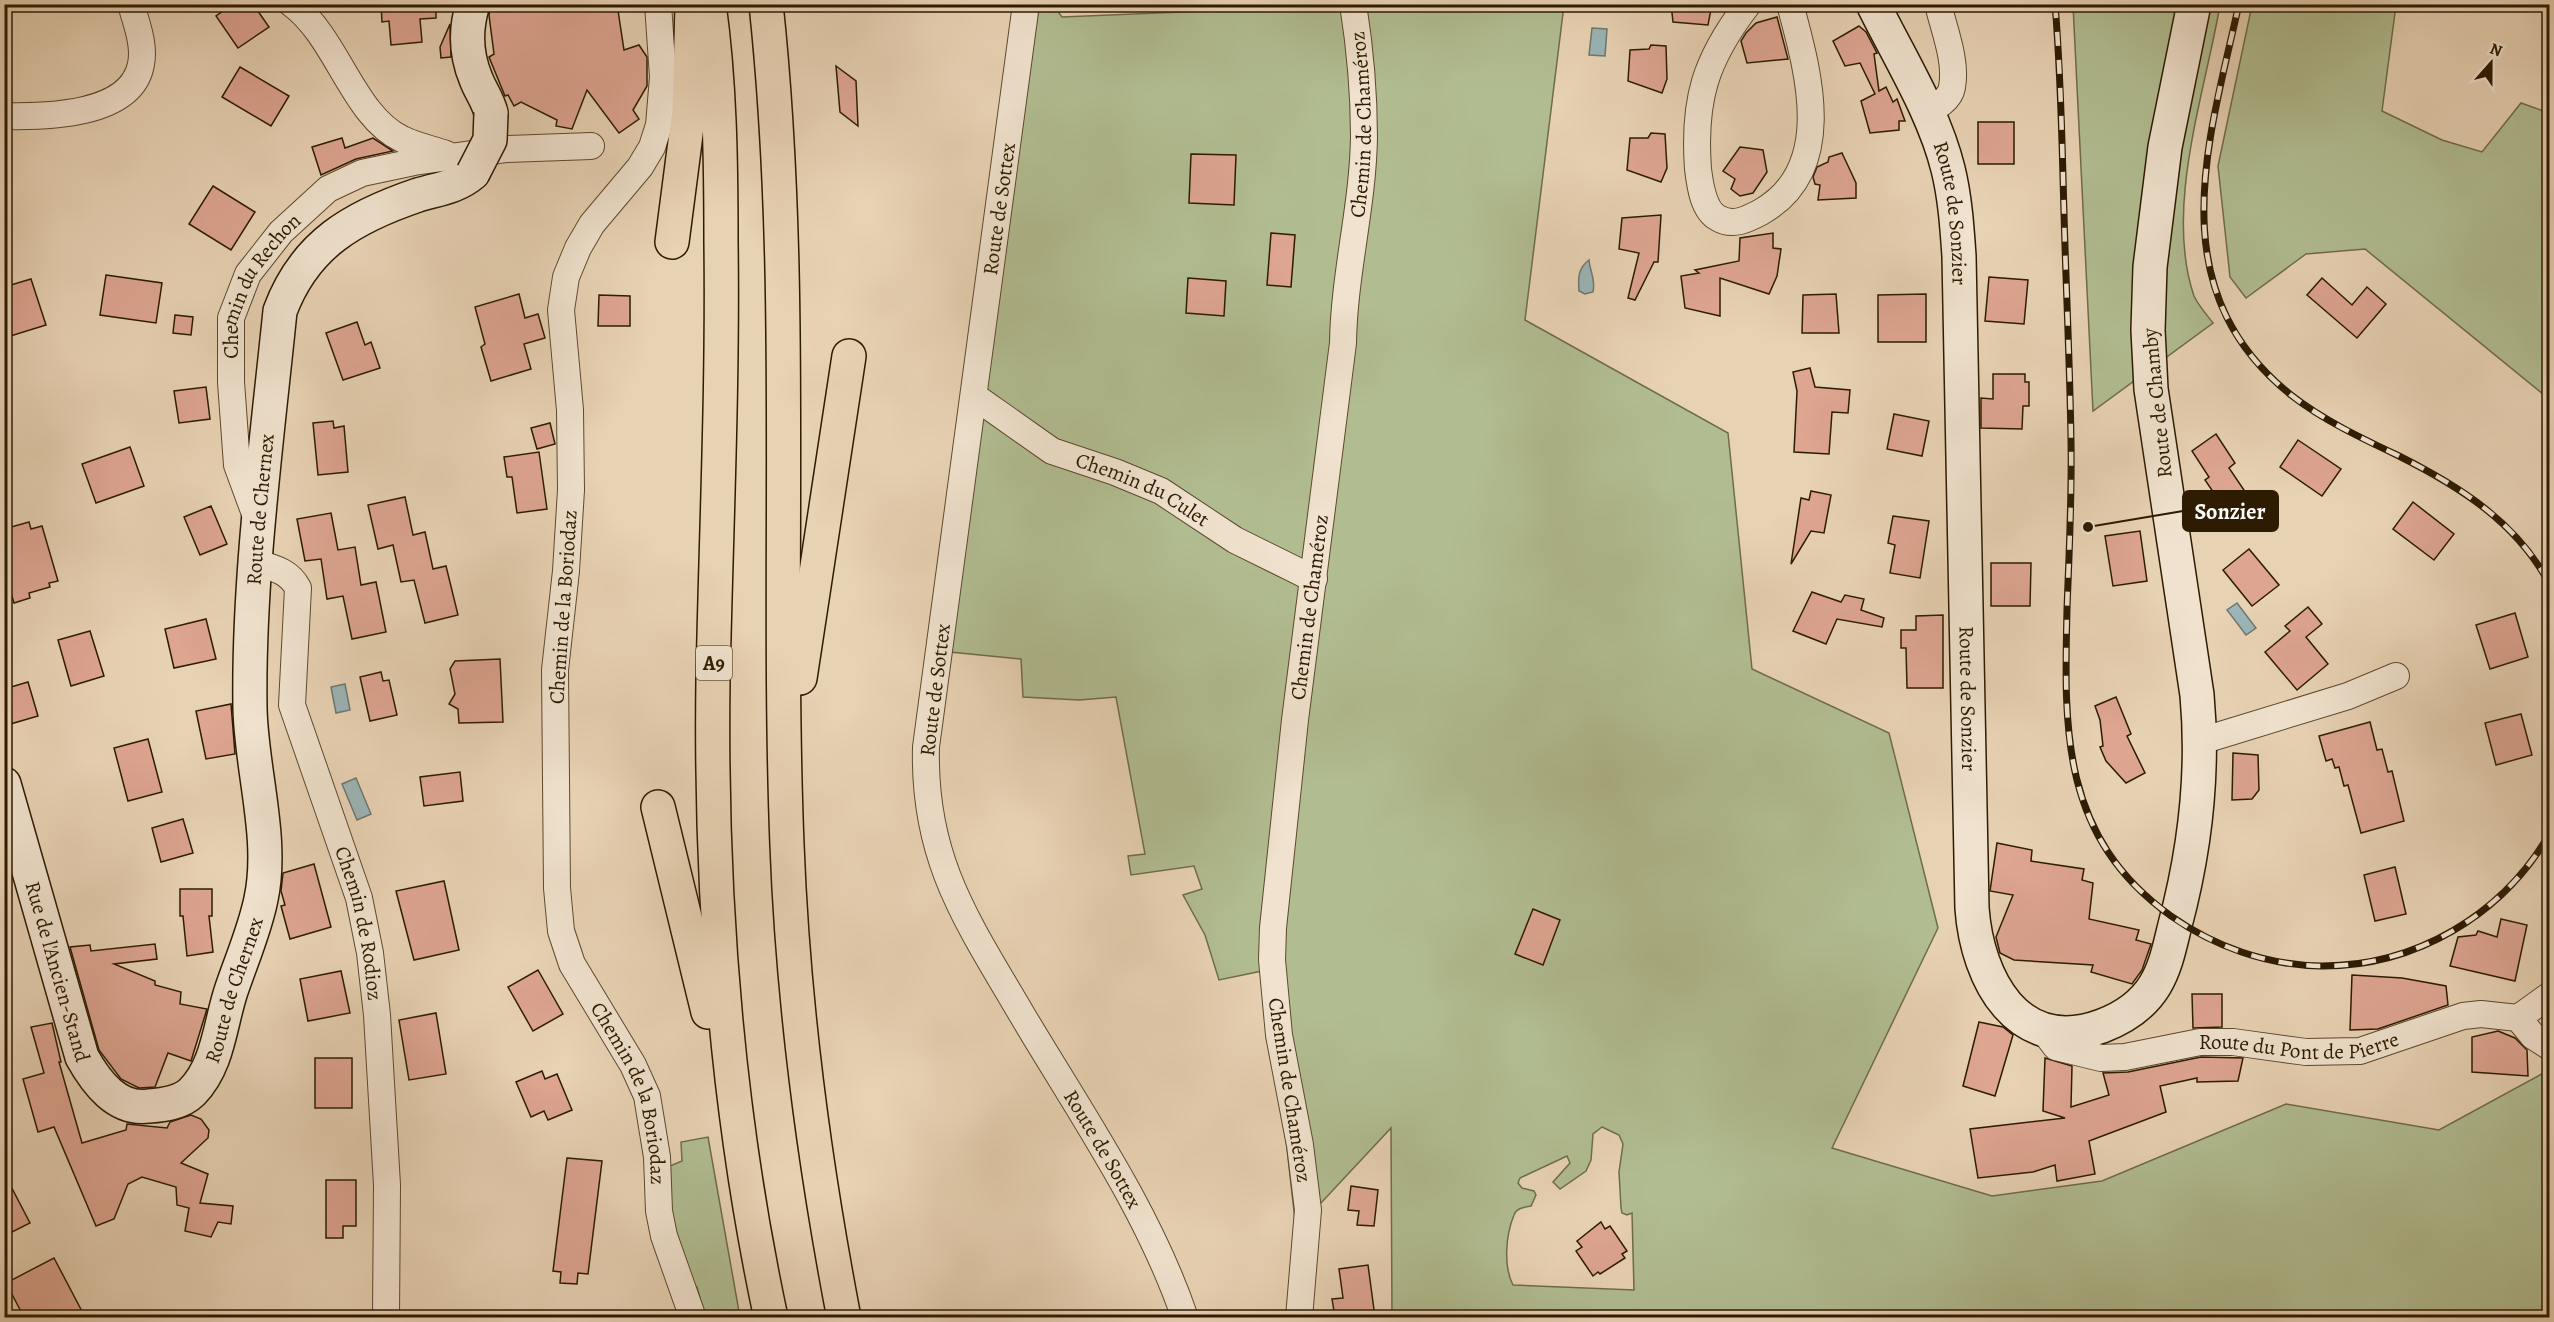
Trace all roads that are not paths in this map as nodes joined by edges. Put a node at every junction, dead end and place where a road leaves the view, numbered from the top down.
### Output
1 (131, 4) edge
2 (291, 4) edge
3 (473, 4) edge
4 (658, 4) edge
5 (692, 4) edge
6 (709, 4) edge
7 (766, 4) edge
8 (1026, 4) edge
9 (1353, 4) edge
10 (1748, 4) edge
11 (1790, 4) edge
12 (1873, 4) edge
13 (1938, 4) edge
14 (2194, 4) edge
15 (1926, 112) junction
16 (4, 116) edge
17 (591, 146) dead end
18 (462, 164) junction
19 (672, 242) dead end
20 (849, 357) dead end
21 (974, 396) junction
22 (260, 525) junction
23 (257, 563) junction
24 (1314, 579) junction
25 (2396, 676) dead end
26 (2201, 754) junction
27 (785, 778) junction
28 (4, 784) edge
29 (658, 807) dead end
30 (2550, 995) edge
31 (2518, 1018) junction
32 (2043, 1030) junction
33 (2550, 1047) edge
34 (166, 1104) joint
35 (745, 1180) junction
36 (386, 1317) edge
37 (693, 1317) edge
38 (771, 1317) edge
39 (844, 1317) edge
40 (1185, 1317) edge
41 (1299, 1317) edge

1 - 16 street
2 - 18 street
3 - 18 street, bridge
4 - 37 street, Chemin de la Boriodaz
5 - 19 highway
6 - 35 highway, A9
7 - 27 highway
8 - 21 street, Route de Sottex
9 - 24 street, Chemin de Chaméroz
10 - 11 street
12 - 15 street, Route de Sonzier
13 - 15 street
14 - 26 street, Route de Chamby
15 - 32 street, Route de Sonzier
17 - 18 street, Chemin du Rechon
18 - 22 street, Route de Chernex
18 - 22 street, Chemin du Rechon
20 - 27 highway
21 - 24 street, Chemin du Culet
21 - 40 street, Route de Sottex
22 - 23 street, Route de Chernex
23 - 34 street, Route de Chernex
23 - 36 street, Chemin de Rodioz
24 - 41 street, Chemin de Chaméroz
25 - 26 street
26 - 32 street, Route de Sonzier
27 - 39 highway
28 - 34 street, Rue de l'Ancien-Stand
29 - 35 highway
30 - 31 street
31 - 32 street, Route du Pont de Pierre
31 - 33 street
35 - 38 highway, A9

